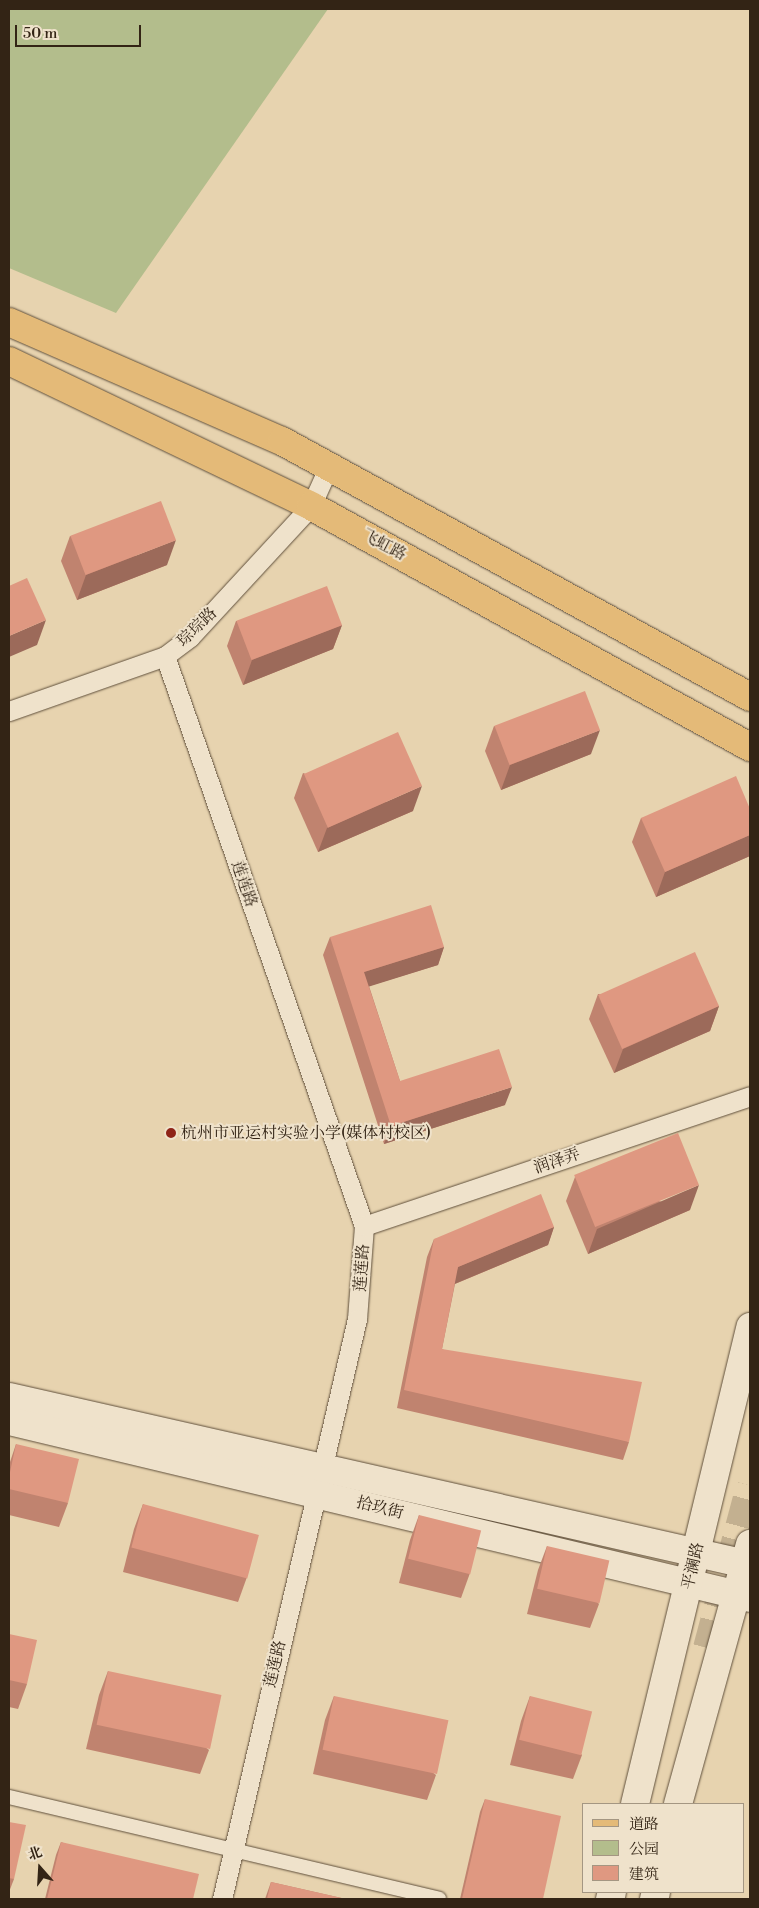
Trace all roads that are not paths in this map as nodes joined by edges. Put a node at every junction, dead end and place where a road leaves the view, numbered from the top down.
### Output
1 (9, 322) edge
2 (9, 361) edge
3 (329, 466) junction
4 (310, 506) junction
5 (165, 656) junction
6 (750, 697) edge
7 (9, 711) edge
8 (750, 747) edge
9 (750, 1096) edge
10 (364, 1226) junction
11 (750, 1327) edge
12 (9, 1397) edge
13 (9, 1421) edge
14 (317, 1480) junction
15 (696, 1553) junction
16 (748, 1558) edge
17 (689, 1584) junction
18 (743, 1597) edge
19 (9, 1797) edge
20 (635, 1803) edge
21 (678, 1803) edge
22 (233, 1851) junction
23 (222, 1899) edge
24 (439, 1899) edge

1 - 3 main road
2 - 4 main road, 飞虹路
3 - 4 street, 琮琮路
3 - 6 main road
4 - 5 street, 琮琮路
4 - 8 main road, 飞虹路
5 - 7 street, 琮琮路
5 - 10 street, 莲莲路
9 - 10 street, 润泽弄
10 - 14 street, 莲莲路
11 - 15 main road, 平澜路
12 - 14 main road, 拾玖街
13 - 14 main road, 拾玖街
14 - 15 main road, 拾玖街
14 - 17 main road, 拾玖街
14 - 22 street, 莲莲路
15 - 16 main road, 拾玖街
15 - 17 main road, 平澜路
16 - 18 main road
17 - 18 main road, 拾玖街
17 - 20 main road, 平澜路
18 - 21 main road
19 - 22 street
22 - 23 street, 莲莲路
22 - 24 street

